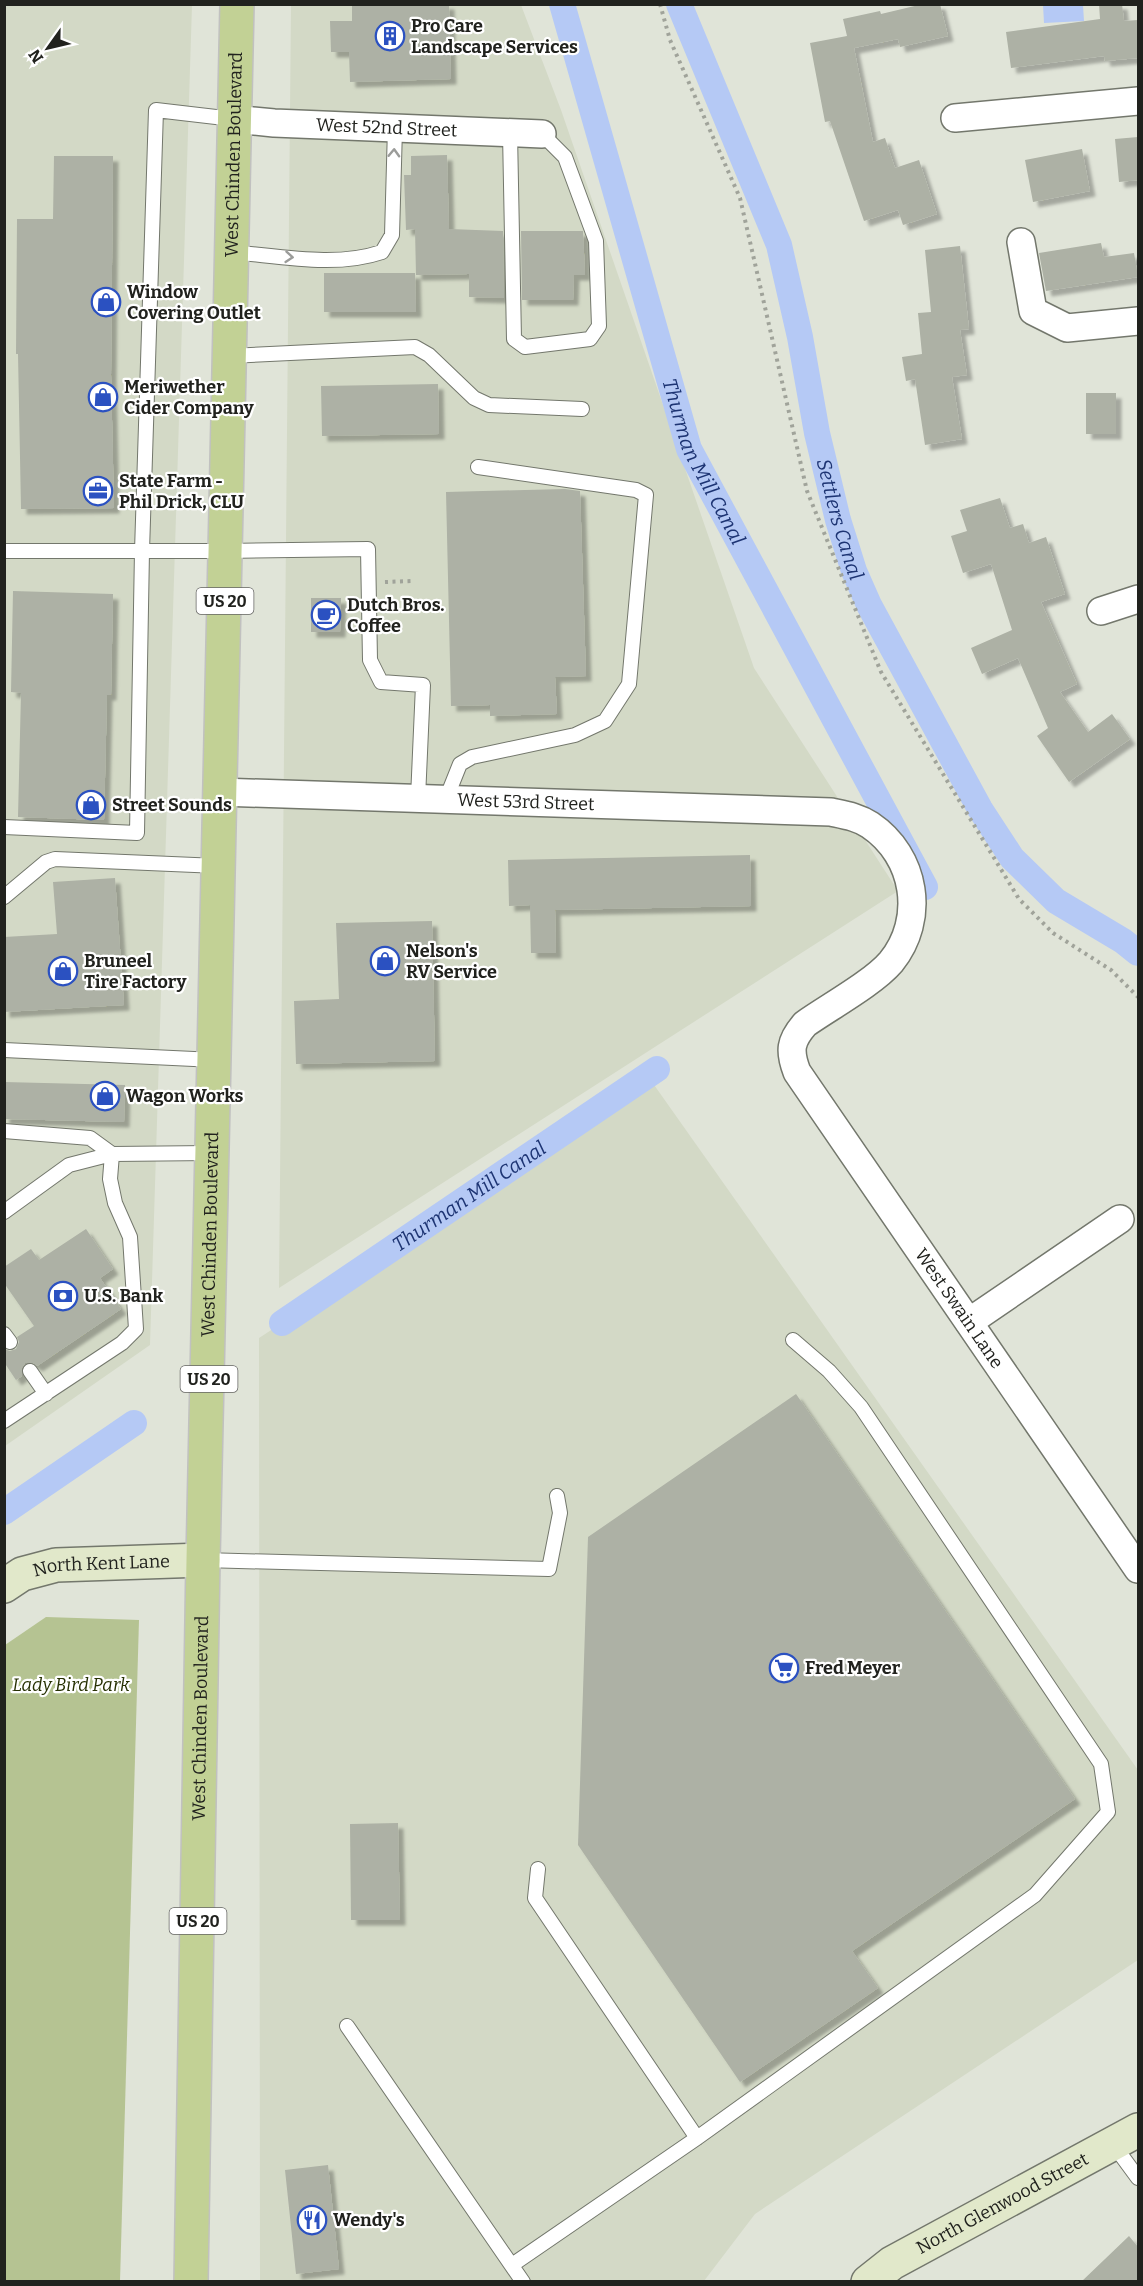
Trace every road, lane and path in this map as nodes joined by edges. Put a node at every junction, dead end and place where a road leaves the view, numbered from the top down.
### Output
1 (237, 4) edge
2 (660, 4) edge
3 (1138, 100) edge
4 (233, 118) junction
5 (955, 118) dead end
6 (395, 128) junction
7 (510, 133) junction
8 (542, 134) joint
9 (1022, 242) dead end
10 (231, 252) junction
11 (1138, 321) edge
12 (229, 356) junction
13 (582, 409) dead end
14 (478, 467) dead end
15 (4, 551) edge
16 (142, 551) junction
17 (226, 551) junction
18 (412, 581) dead end
19 (381, 582) dead end
20 (1138, 599) edge
21 (1101, 611) dead end
22 (220, 792) junction
23 (418, 798) junction
24 (446, 798) junction
25 (4, 827) edge
26 (218, 866) junction
27 (4, 897) edge
28 (1138, 997) edge
29 (792, 1044) joint
30 (4, 1050) edge
31 (215, 1060) junction
32 (4, 1131) edge
33 (213, 1153) junction
34 (112, 1154) junction
35 (4, 1212) edge
36 (1120, 1219) dead end
37 (969, 1322) junction
38 (794, 1340) dead end
39 (30, 1371) dead end
40 (46, 1394) junction
41 (4, 1421) edge
42 (557, 1496) dead end
43 (203, 1560) junction
44 (1138, 1569) edge
45 (4, 1586) edge
46 (538, 1869) dead end
47 (347, 2026) dead end
48 (1126, 2137) edge
49 (697, 2138) junction
50 (1138, 2178) edge
51 (515, 2275) edge
52 (191, 2282) edge
53 (868, 2282) edge

1 - 4 main road, West Chinden Boulevard / US 20
2 - 28 path
3 - 5 street
4 - 6 street, West 52nd Street
4 - 10 main road, West Chinden Boulevard / US 20
4 - 16 lane
6 - 7 street, West 52nd Street
10 -> 6 lane
7 - 8 street, West 52nd Street
7 - 8 lane
9 - 11 street
10 - 12 main road, West Chinden Boulevard / US 20
12 - 13 lane
12 - 17 main road, West Chinden Boulevard / US 20
14 - 24 lane
15 - 16 lane
16 - 17 lane
16 - 25 lane
17 - 22 main road, West Chinden Boulevard / US 20
17 - 23 lane
18 - 19 path
20 - 21 street
22 - 23 street, West 53rd Street
22 - 26 main road, West Chinden Boulevard / US 20
23 - 24 street, West 53rd Street
24 - 29 street, West 53rd Street
26 - 27 lane
26 - 31 main road, West Chinden Boulevard / US 20
29 - 37 street, West Swain Lane
30 - 31 lane
31 - 33 main road, West Chinden Boulevard / US 20
32 - 34 lane
33 - 34 lane
33 - 43 main road, West Chinden Boulevard / US 20
34 - 35 lane
34 - 40 lane
36 - 37 street
37 - 44 street, West Swain Lane
38 - 49 lane
39 - 40 lane
40 - 41 lane
42 - 43 lane
43 - 45 main road, North Kent Lane
43 - 52 main road, West Chinden Boulevard / US 20
46 - 49 lane
47 - 51 lane
48 - 50 lane
48 - 53 main road, North Glenwood Street
49 - 51 lane

